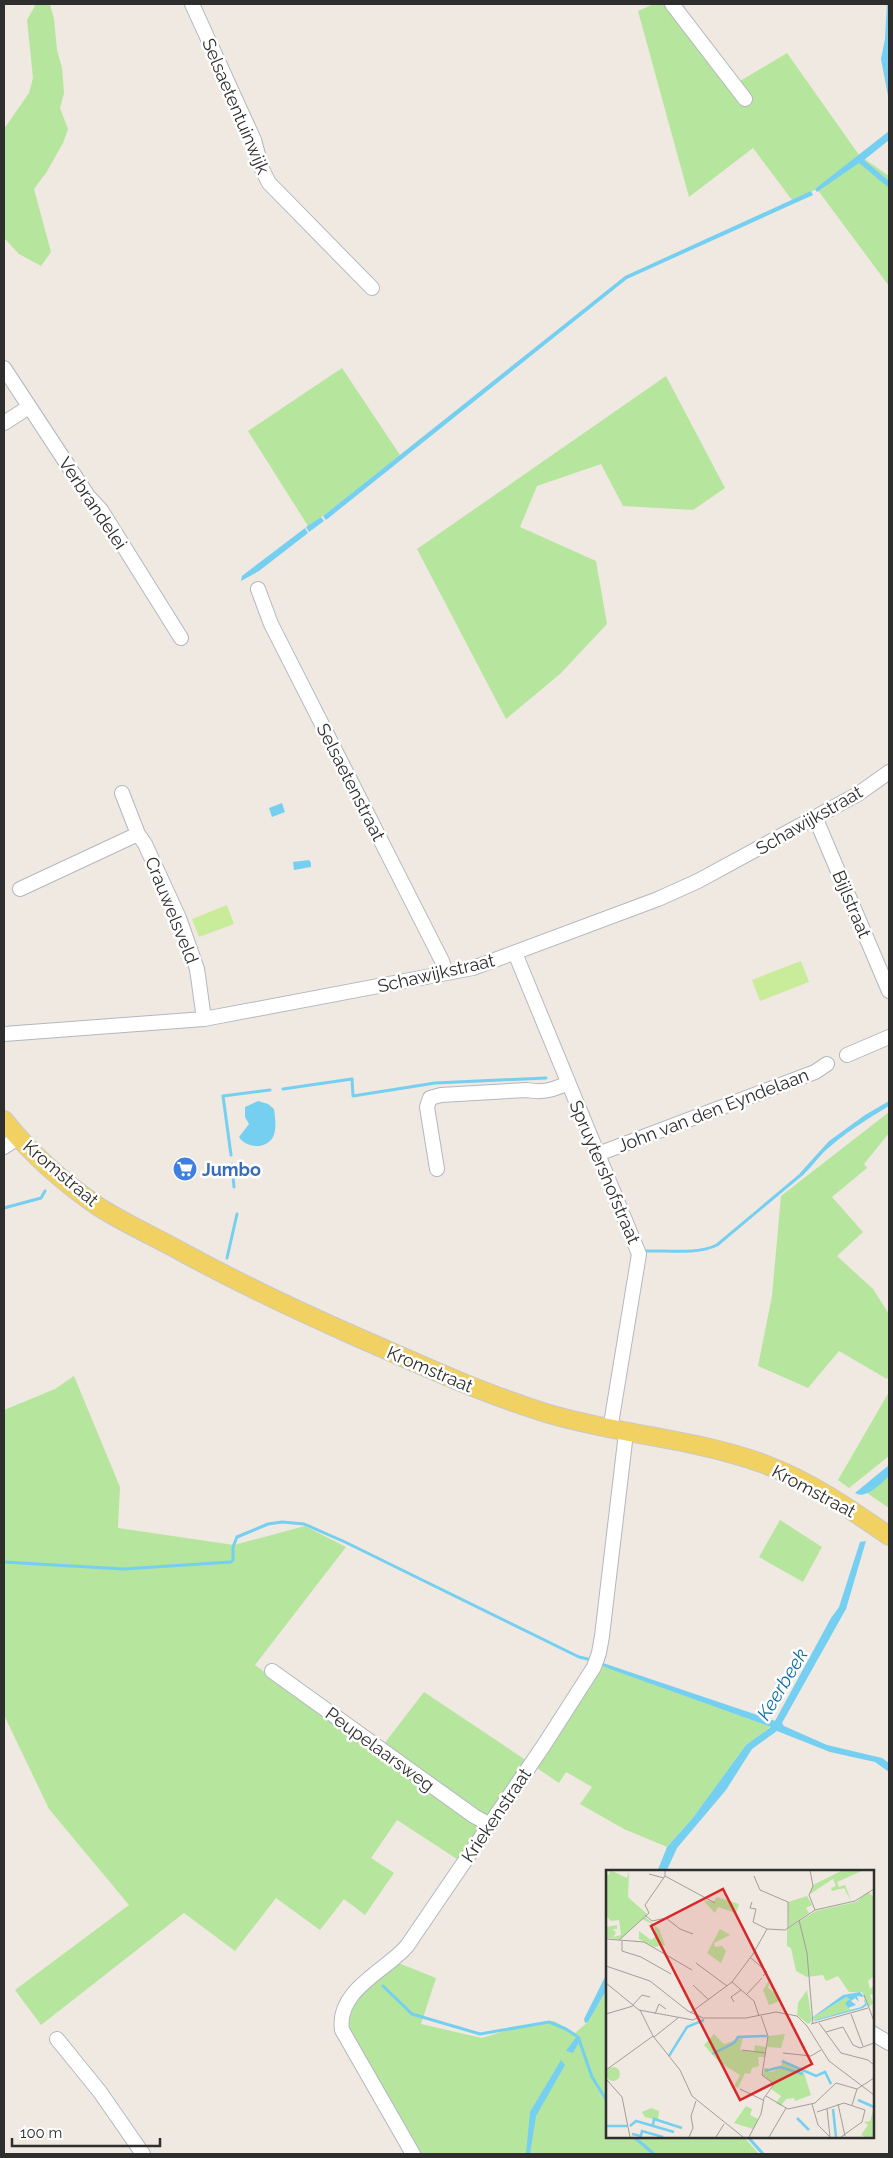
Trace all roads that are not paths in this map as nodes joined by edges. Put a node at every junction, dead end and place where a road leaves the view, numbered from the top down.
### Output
1 (192, 4) edge
2 (672, 4) edge
3 (745, 99) dead end
4 (372, 288) dead end
5 (4, 368) edge
6 (29, 407) junction
7 (4, 423) edge
8 (258, 589) dead end
9 (181, 638) dead end
10 (889, 772) edge
11 (122, 793) dead end
12 (816, 817) junction
13 (138, 834) junction
14 (20, 889) dead end
15 (515, 953) junction
16 (446, 973) junction
17 (889, 991) edge
18 (204, 1019) junction
19 (4, 1034) edge
20 (889, 1037) edge
21 (847, 1055) dead end
22 (827, 1064) dead end
23 (568, 1083) junction
24 (4, 1120) edge
25 (19, 1138) junction
26 (4, 1147) edge
27 (598, 1154) junction
28 (437, 1169) dead end
29 (618, 1432) junction
30 (889, 1536) edge
31 (272, 1671) dead end
32 (490, 1825) junction
33 (873, 2034) edge
34 (56, 2039) dead end
35 (889, 2043) edge
36 (143, 2154) edge
37 (413, 2154) edge

1 - 4 street, Selsaetentuinwijk
2 - 3 street
5 - 6 street, Verbrandelei
6 - 7 street
6 - 9 street, Verbrandelei
8 - 16 street, Selsaetenstraat
10 - 12 street, Schawijkstraat
11 - 13 street, Crauwelsveld
12 - 15 street, Schawijkstraat
12 - 17 street, Bijlstraat
13 - 14 street, Crauwelsveld
13 - 18 street, Crauwelsveld
15 - 16 street, Schawijkstraat
15 - 23 street, Spruytershofstraat
16 - 18 street, Schawijkstraat
18 - 19 street, Schawijkstraat
20 - 21 street
22 - 27 street, John van den Eyndelaan
23 - 27 street, Spruytershofstraat
23 - 28 street
24 - 25 main road
25 - 26 street, Kromstraat
25 - 29 main road, Kromstraat
27 - 29 street, Spruytershofstraat
29 - 30 main road, Kromstraat
29 - 32 street, Kriekenstraat
31 - 32 street, Peupelaarsweg
32 - 37 street, Kriekenstraat
33 - 35 street
34 - 36 street

